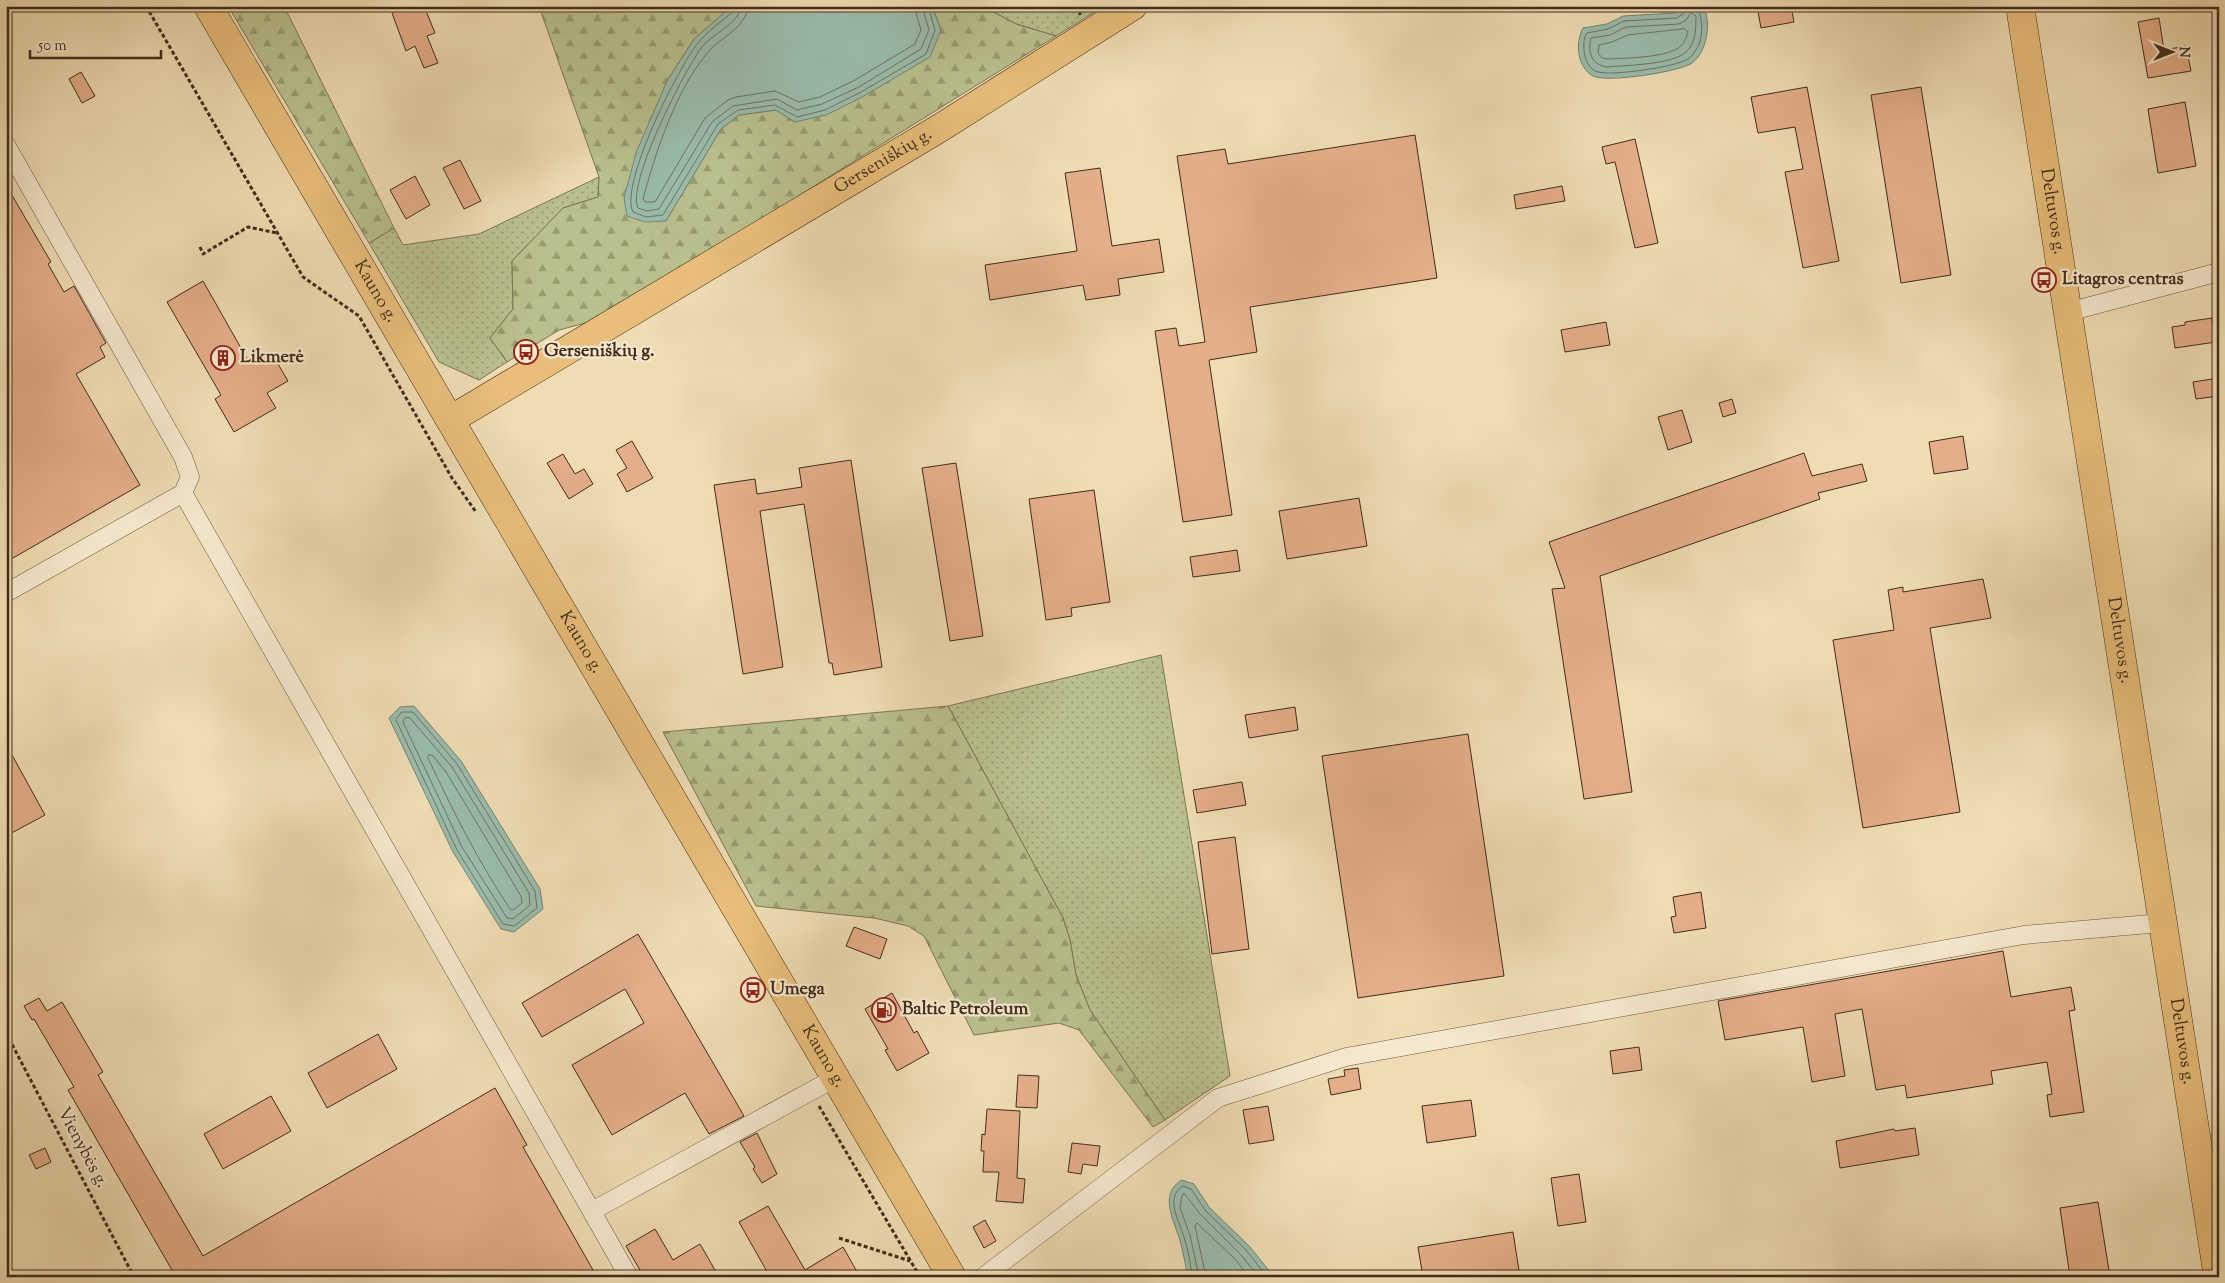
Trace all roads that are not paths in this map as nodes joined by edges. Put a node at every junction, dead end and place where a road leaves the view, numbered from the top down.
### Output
1 (208, 6) edge
2 (1133, 6) edge
3 (2020, 6) edge
4 (6, 145) edge
5 (2219, 272) edge
6 (2068, 312) junction
7 (450, 420) junction
8 (183, 493) junction
9 (6, 593) edge
10 (2161, 923) junction
11 (835, 1078) junction
12 (592, 1211) junction
13 (629, 1277) edge
14 (952, 1277) edge
15 (983, 1277) edge
16 (2218, 1277) edge

1 - 7 main road, Kauno g.
2 - 7 main road, Gerseniškių g.
3 - 6 main road, Deltuvos g.
4 - 8 street
5 - 6 street
6 - 10 main road, Deltuvos g.
7 - 11 main road, Kauno g.
8 - 9 street
8 - 12 street
10 - 15 street
10 - 16 main road, Deltuvos g.
11 - 12 street
11 - 14 main road, Kauno g.
12 - 13 street

